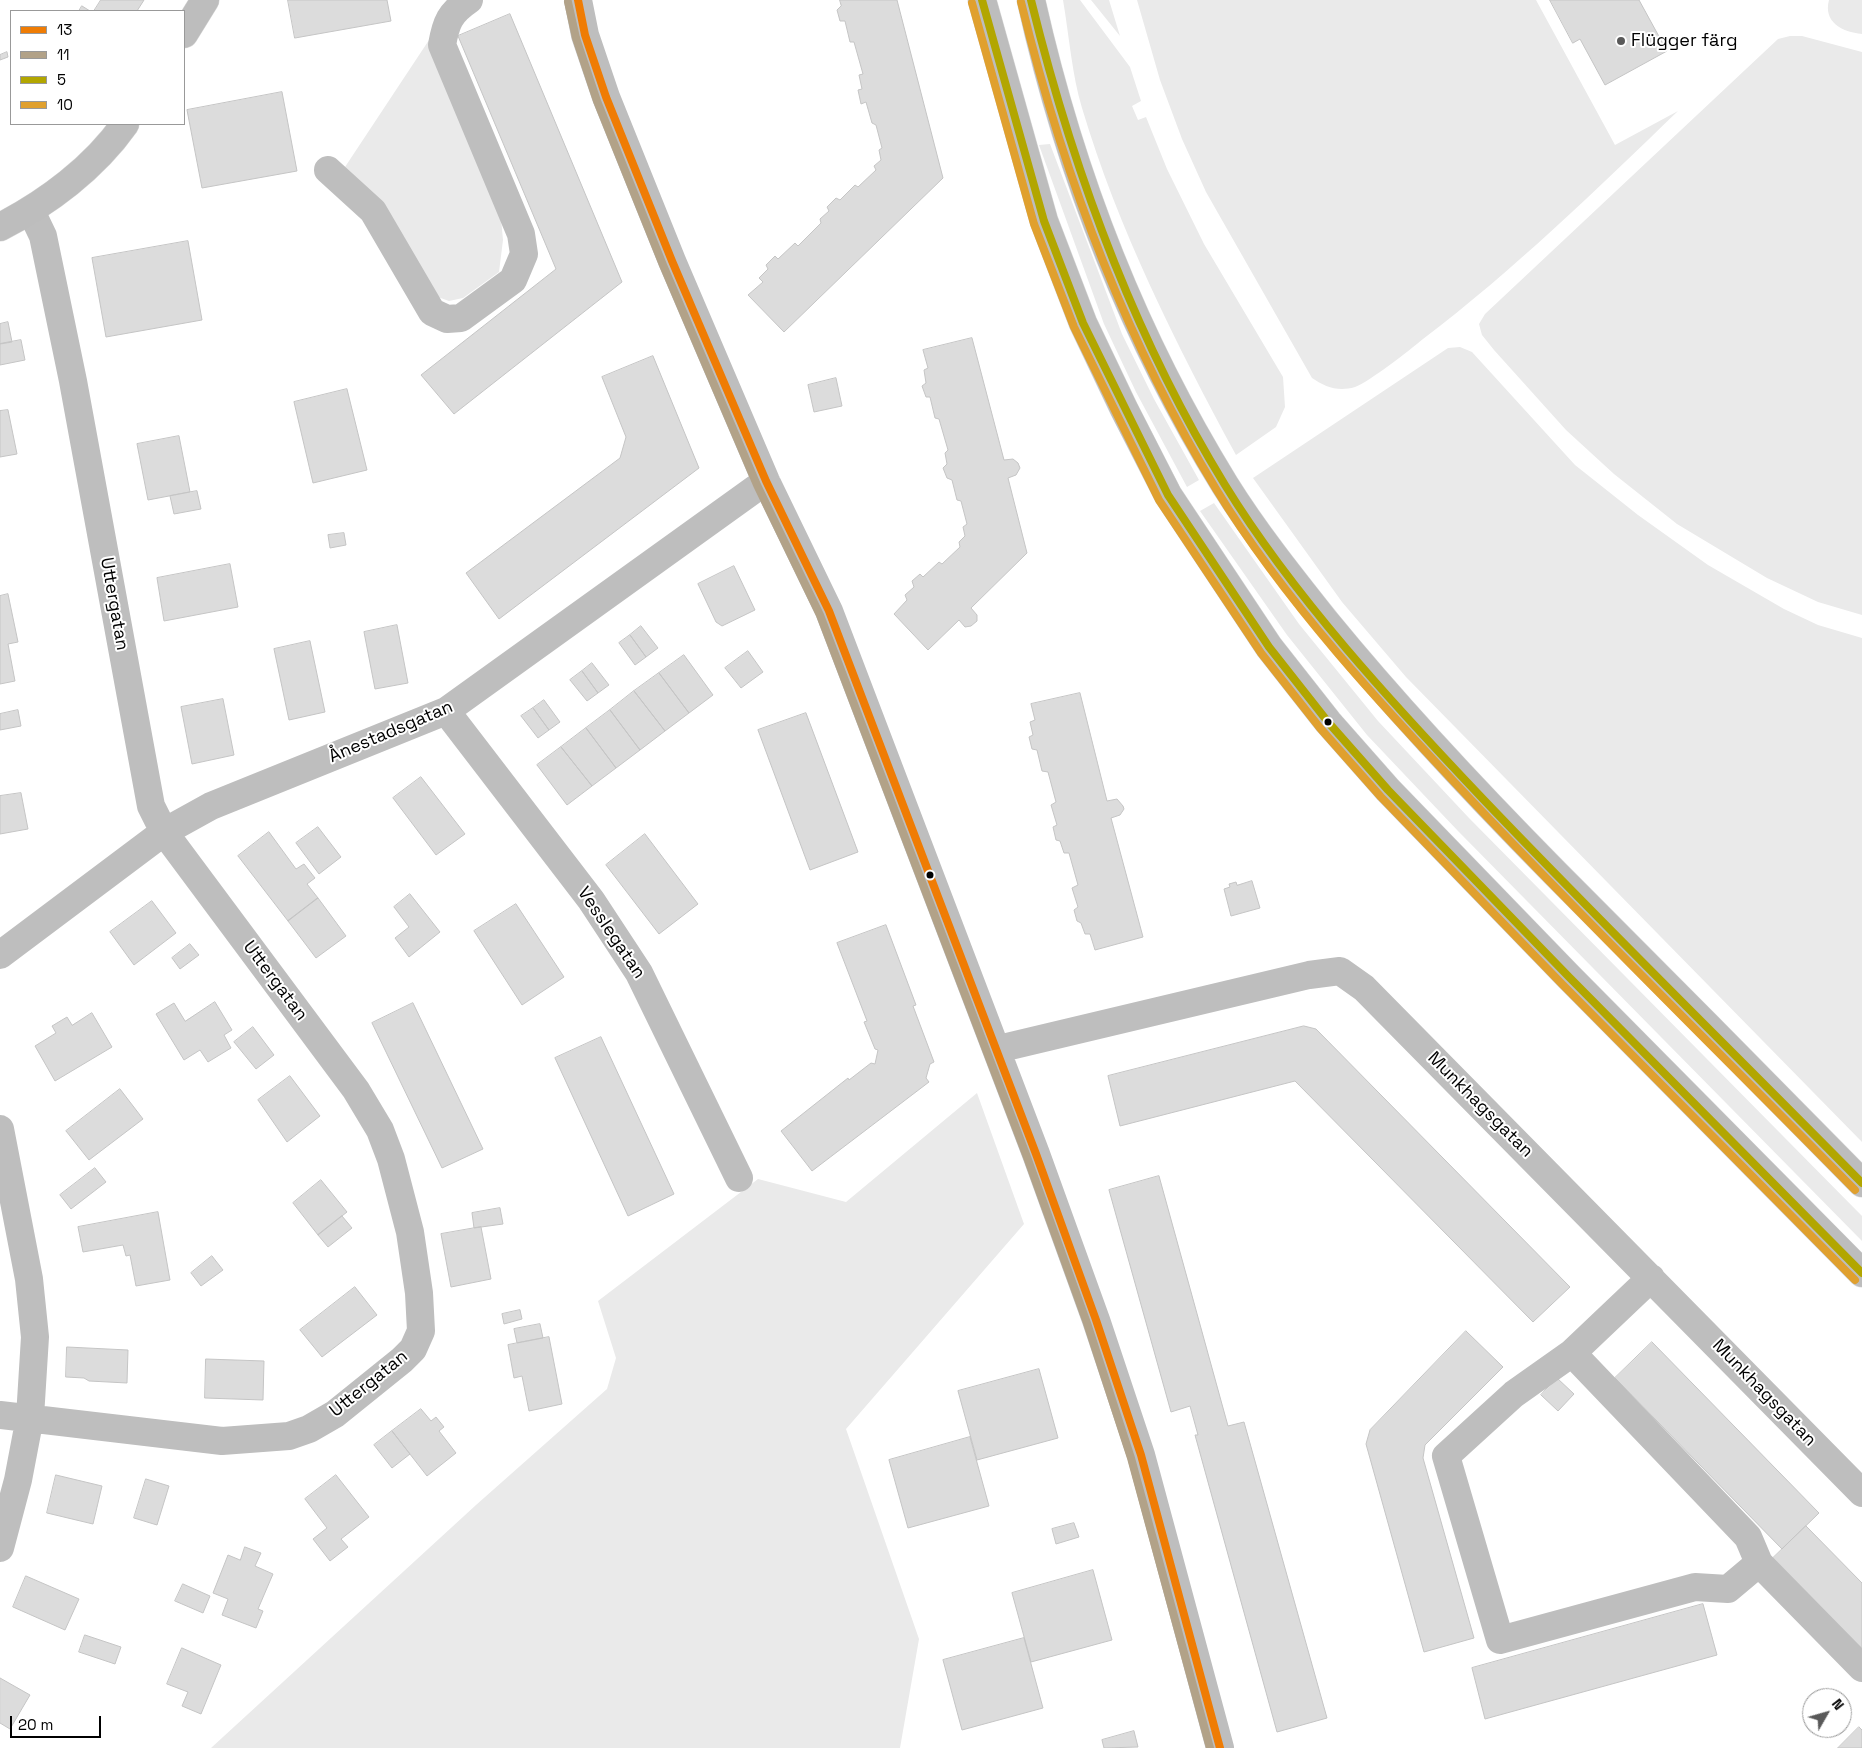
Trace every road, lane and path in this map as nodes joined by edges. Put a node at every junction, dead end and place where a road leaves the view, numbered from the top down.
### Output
1 (205, 0) edge
2 (469, 0) edge
3 (578, 0) edge
4 (982, 0) edge
5 (1031, 0) edge
6 (185, 32) edge
7 (123, 125) edge
8 (328, 170) dead end
9 (31, 211) junction
10 (0, 227) edge
11 (766, 481) junction
12 (446, 712) junction
13 (164, 832) junction
14 (0, 955) edge
15 (998, 1049) junction
16 (0, 1129) edge
17 (739, 1178) dead end
18 (1862, 1183) edge
19 (10, 1233) edge
20 (1862, 1272) edge
21 (1651, 1278) junction
22 (1572, 1353) junction
23 (0, 1415) edge
24 (30, 1417) junction
25 (1862, 1493) edge
26 (0, 1548) edge
27 (1759, 1563) junction
28 (1862, 1668) edge
29 (1220, 1748) edge

1 - 6 main road
2 - 8 street
3 - 11 street
4 - 20 main road
5 - 18 main road
7 - 9 main road
9 - 10 main road
9 - 13 street, Uttergatan
11 - 12 street, Ånestadsgatan
11 - 15 street
12 - 13 street, Ånestadsgatan
12 - 17 street, Vesslegatan
13 - 14 street, Ånestadsgatan
13 - 24 street, Uttergatan
15 - 21 street, Munkhagsgatan
15 - 29 street
16 - 19 street
19 - 24 street
21 - 22 street
21 - 25 street, Munkhagsgatan
22 - 27 street
22 - 27 street
23 - 24 street, Uttergatan
24 - 26 street
27 - 28 street

